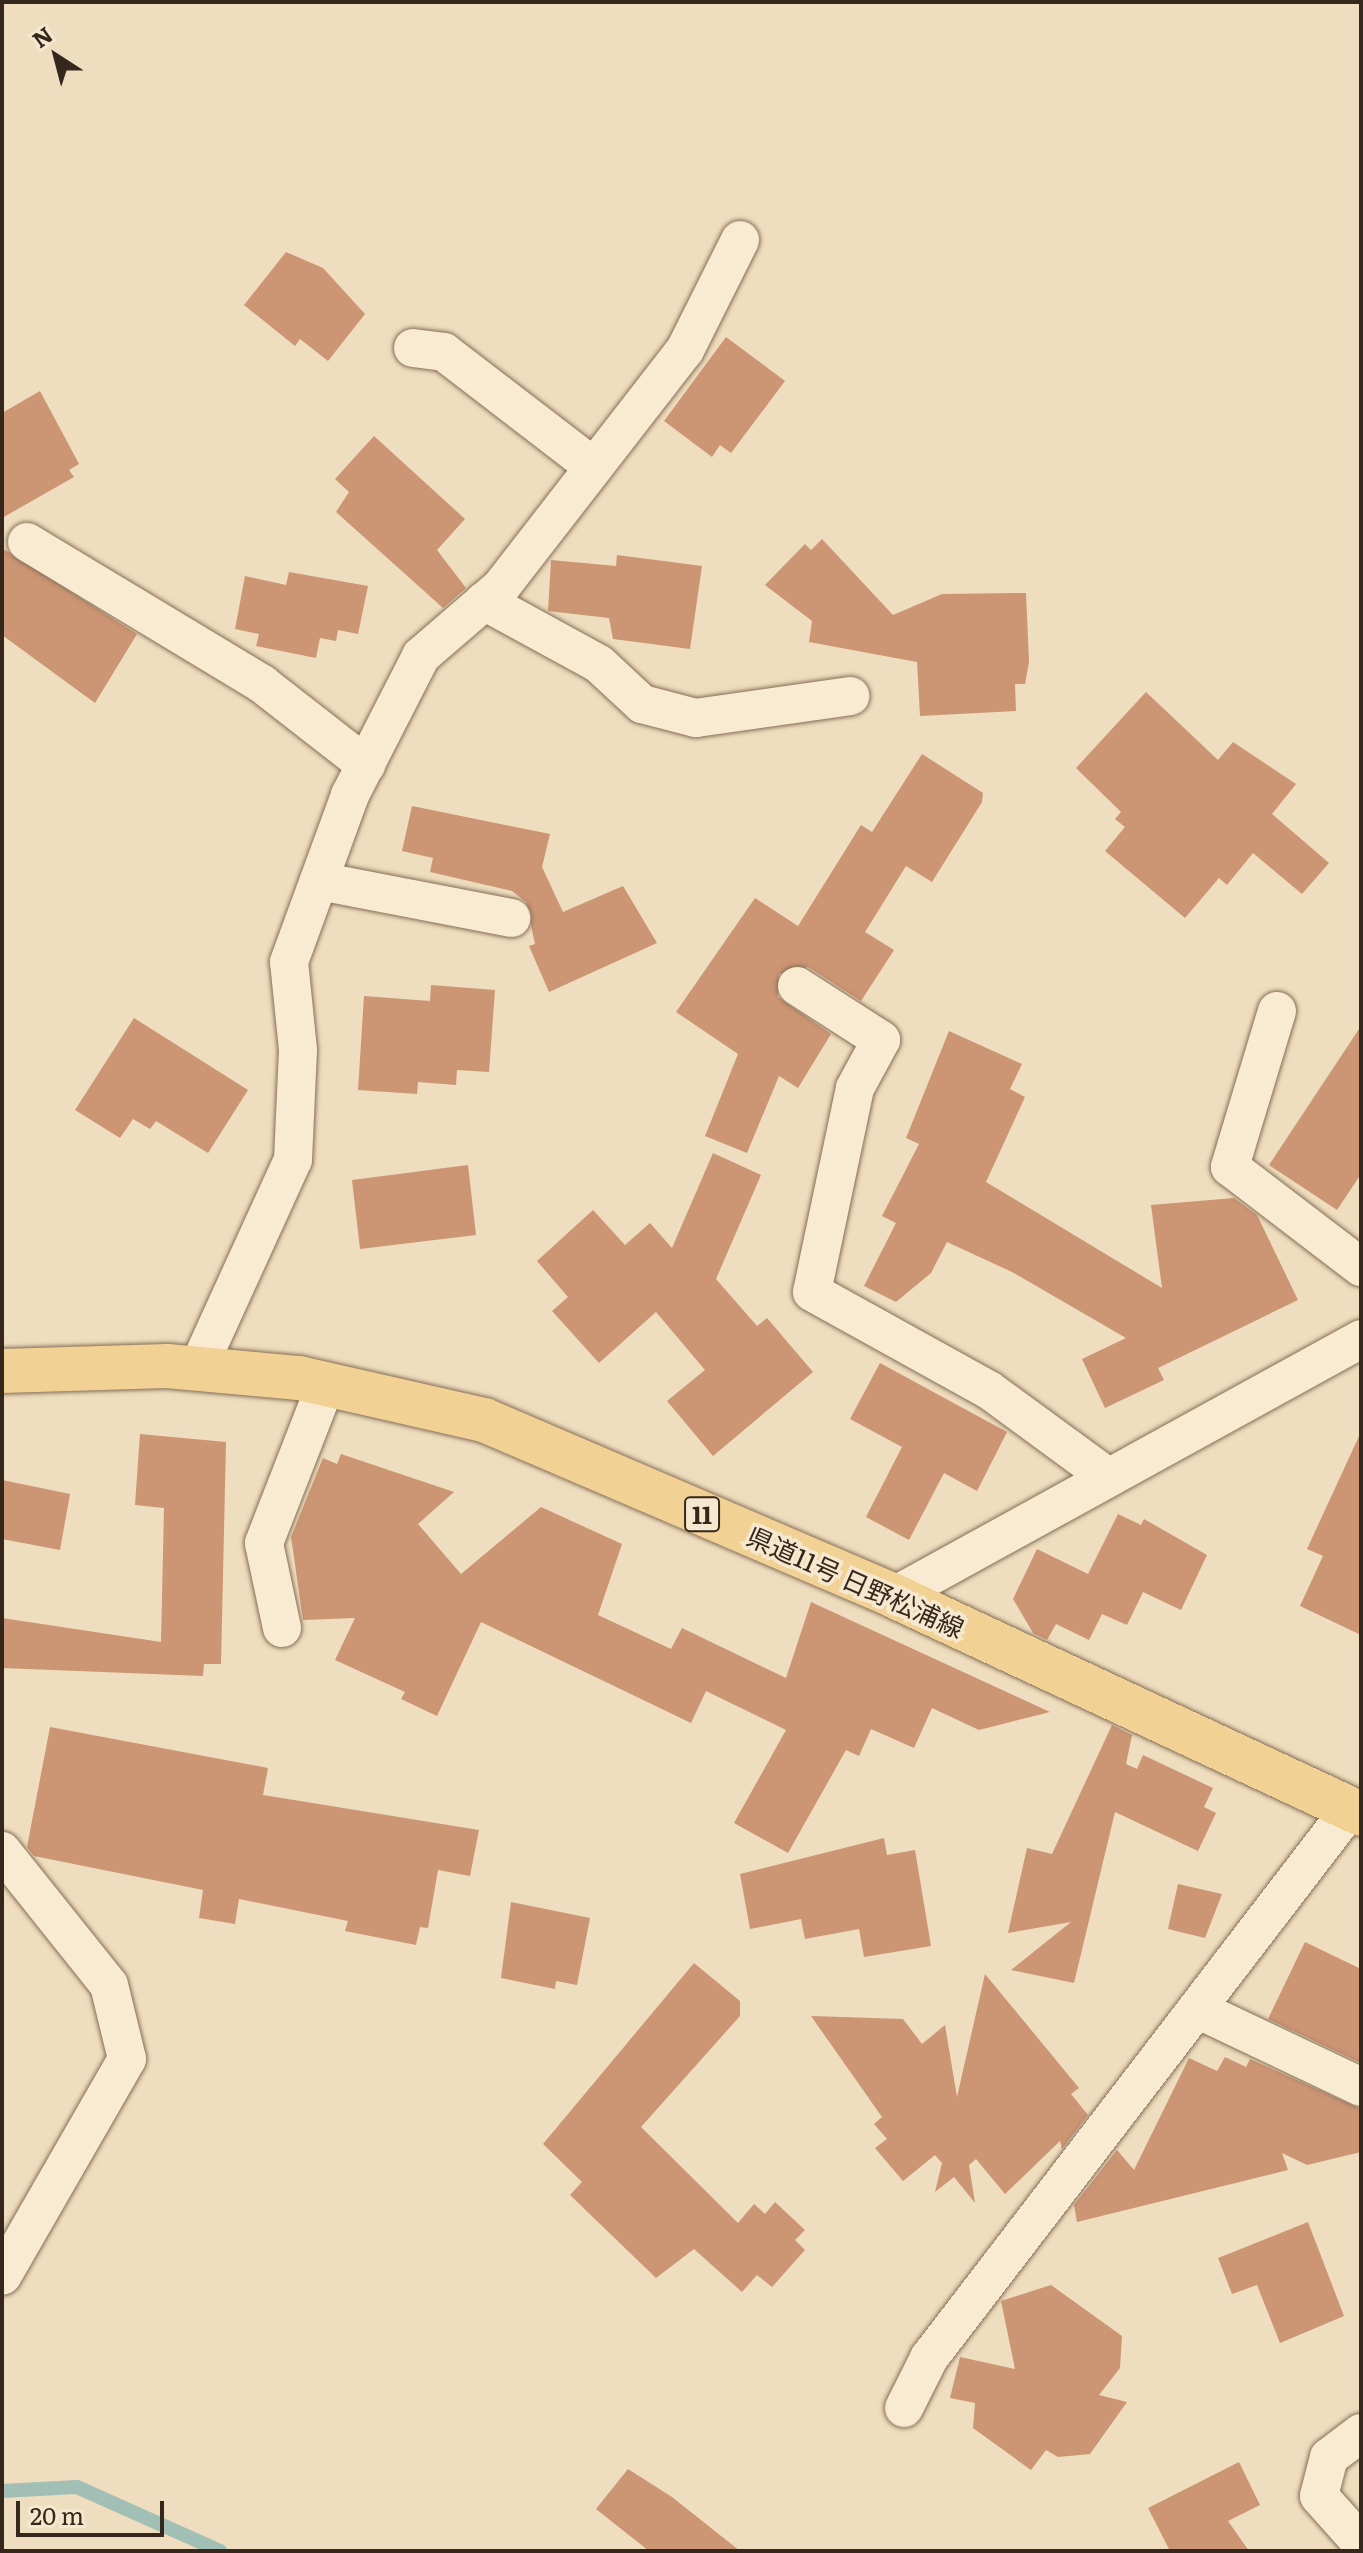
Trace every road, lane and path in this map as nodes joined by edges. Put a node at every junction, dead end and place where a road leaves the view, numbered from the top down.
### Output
1 (740, 240) dead end
2 (413, 348) dead end
3 (594, 467) junction
4 (27, 542) dead end
5 (484, 601) junction
6 (850, 696) dead end
7 (366, 765) junction
8 (319, 881) junction
9 (511, 918) dead end
10 (797, 986) dead end
11 (1277, 1011) dead end
12 (1361, 1267) edge
13 (1361, 1339) edge
14 (198, 1368) junction
15 (2, 1371) edge
16 (326, 1384) junction
17 (1108, 1477) junction
18 (894, 1596) junction
19 (282, 1628) dead end
20 (1356, 1812) edge
21 (2, 1851) edge
22 (1197, 2009) junction
23 (1361, 2087) edge
24 (2, 2276) edge
25 (904, 2408) dead end
26 (1361, 2433) edge
27 (1361, 2543) edge

1 - 3 street
2 - 3 street
3 - 5 street
4 - 7 street
5 - 6 street
5 - 7 street
7 - 8 street
8 - 9 street
8 - 14 street
10 - 17 street
11 - 12 street
13 - 17 street
14 - 15 main road, 県道11号 日野松浦線 / 11
14 - 16 main road, 県道11号 日野松浦線 / 11
16 - 18 main road, 県道11号 日野松浦線 / 11
16 - 19 street
17 - 18 street
18 - 20 main road, 県道11号 日野松浦線 / 11
20 - 22 street
21 - 24 street
22 - 23 street
22 - 25 street
26 - 27 street

